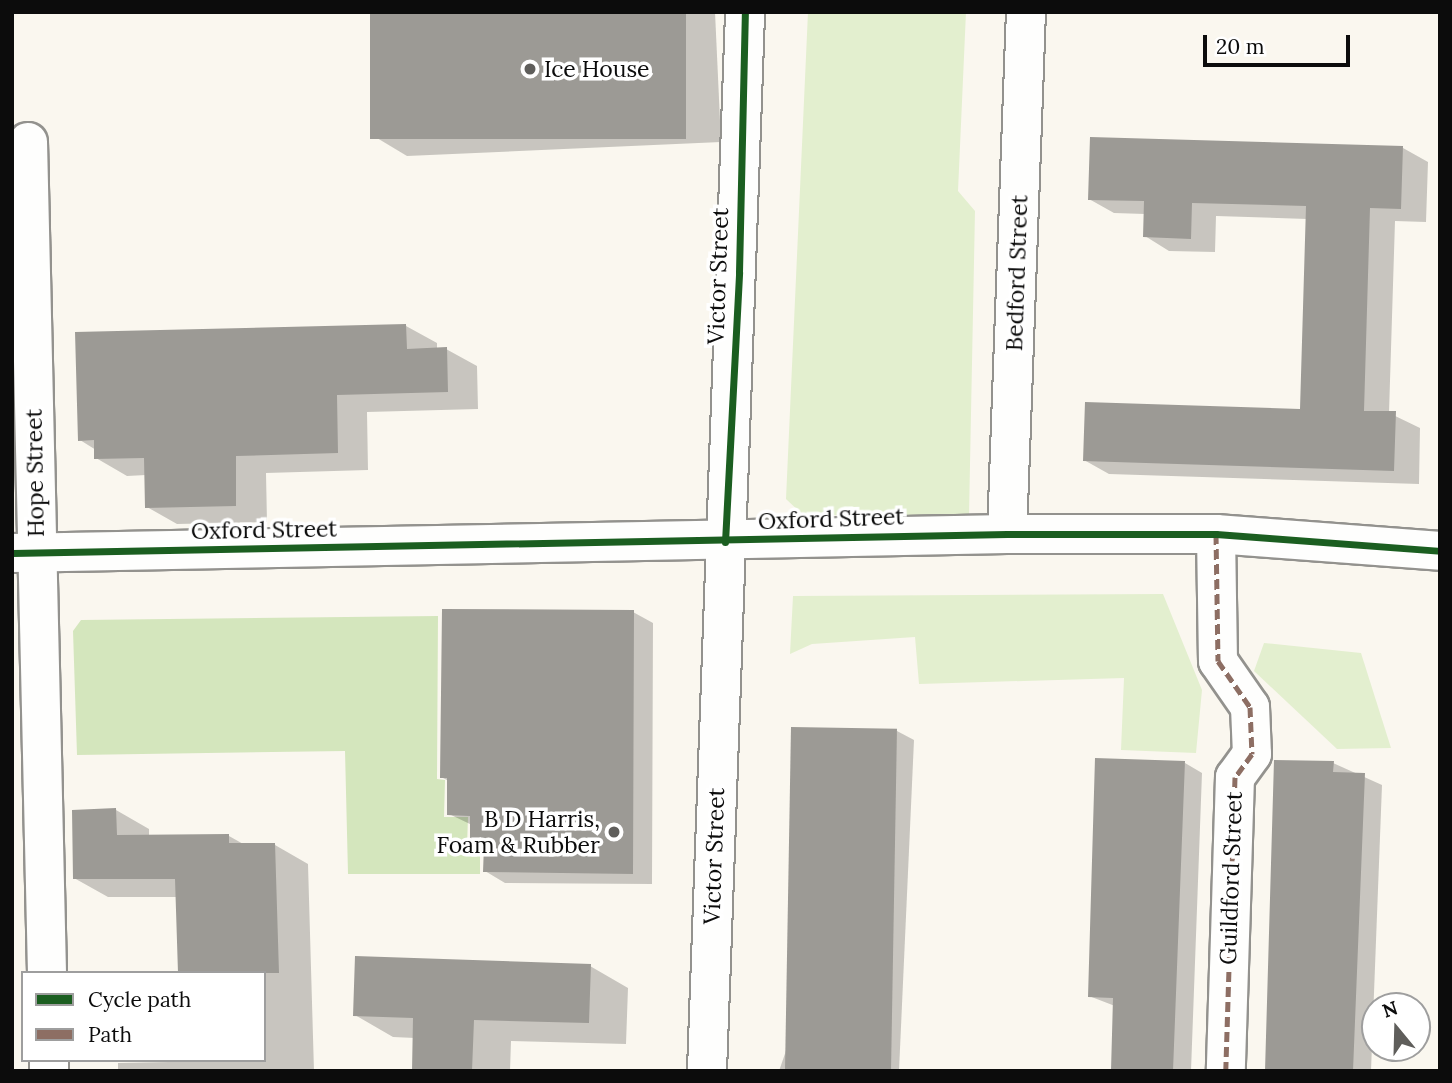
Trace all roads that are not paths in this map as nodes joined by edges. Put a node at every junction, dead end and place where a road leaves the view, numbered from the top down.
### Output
1 (745, 12) edge
2 (1026, 12) edge
3 (28, 142) dead end
4 (1007, 534) junction
5 (1216, 534) junction
6 (725, 542) junction
7 (1440, 551) edge
8 (25, 553) edge
9 (47, 971) edge
10 (707, 1071) edge
11 (1226, 1071) edge

1 - 6 street, Victor Street
2 - 4 street, Bedford Street
3 - 8 street, Hope Street
4 - 5 street, Oxford Street
4 - 6 street, Oxford Street
5 - 7 street, Oxford Street
5 - 11 street, Guildford Street
6 - 8 street, Oxford Street
6 - 10 street, Victor Street
8 - 9 street, Hope Street

